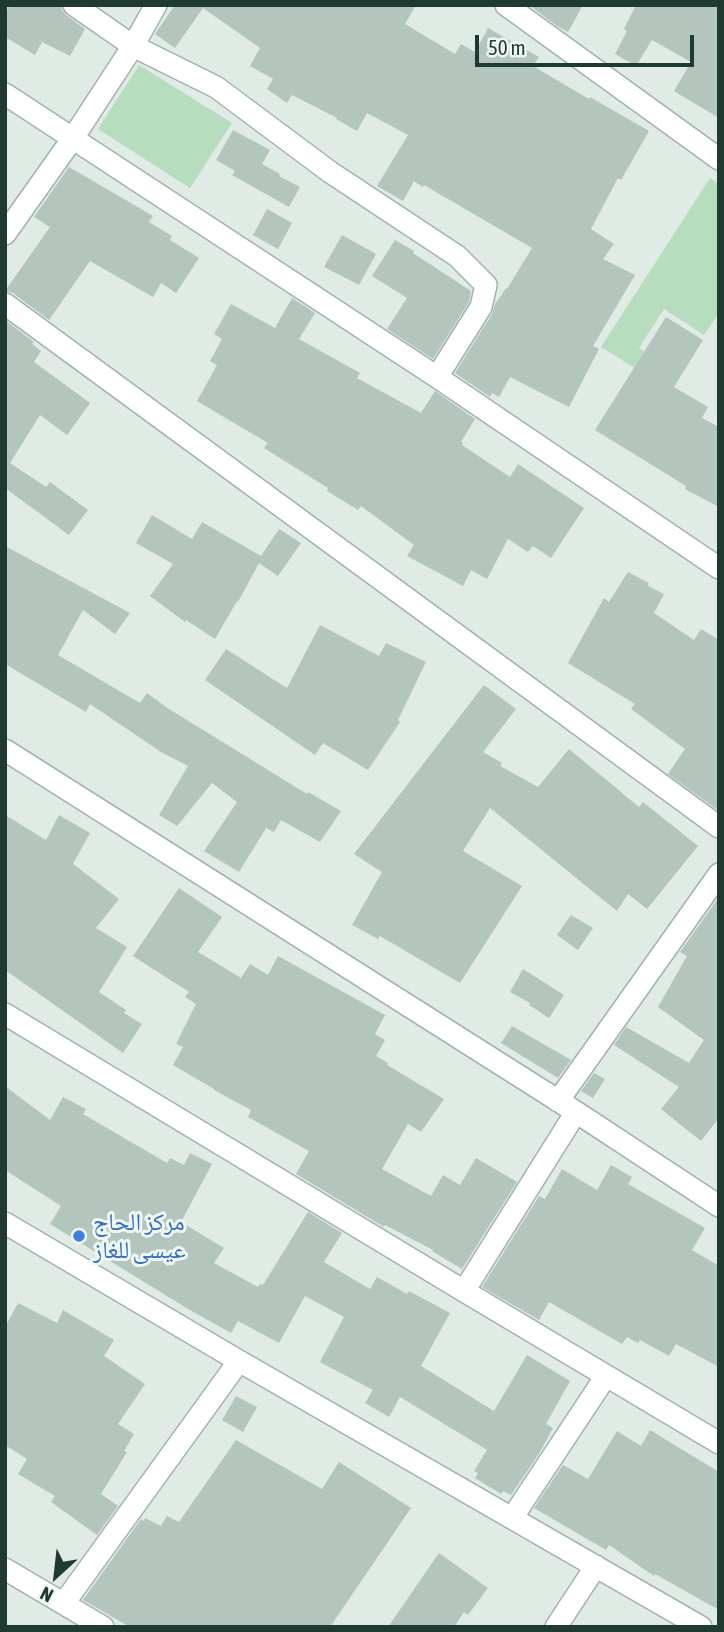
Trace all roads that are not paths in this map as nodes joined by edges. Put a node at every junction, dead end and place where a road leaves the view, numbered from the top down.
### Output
1 (74, 5) edge
2 (156, 5) edge
3 (506, 5) edge
4 (133, 46) junction
5 (5, 94) edge
6 (73, 138) junction
7 (719, 159) edge
8 (5, 234) edge
9 (5, 304) edge
10 (437, 377) junction
11 (719, 568) edge
12 (5, 750) edge
13 (719, 827) edge
14 (719, 874) edge
15 (5, 1014) edge
16 (567, 1107) junction
17 (719, 1206) edge
18 (5, 1223) edge
19 (464, 1291) junction
20 (239, 1361) junction
21 (606, 1376) junction
22 (719, 1443) edge
23 (512, 1518) junction
24 (596, 1566) junction
25 (5, 1569) edge
26 (64, 1603) junction
27 (103, 1627) edge
28 (556, 1627) edge
29 (701, 1627) edge

1 - 4 street
2 - 4 street
3 - 7 street
4 - 6 street
4 - 10 street
5 - 6 street
6 - 8 street
6 - 10 street
9 - 13 street
10 - 11 street
12 - 16 street
14 - 16 street
15 - 19 street
16 - 17 street
16 - 19 street
18 - 20 street
19 - 21 street
20 - 23 street
20 - 26 street
21 - 22 street
21 - 23 street
23 - 24 street
24 - 28 street
24 - 29 street
25 - 26 street
26 - 27 street

